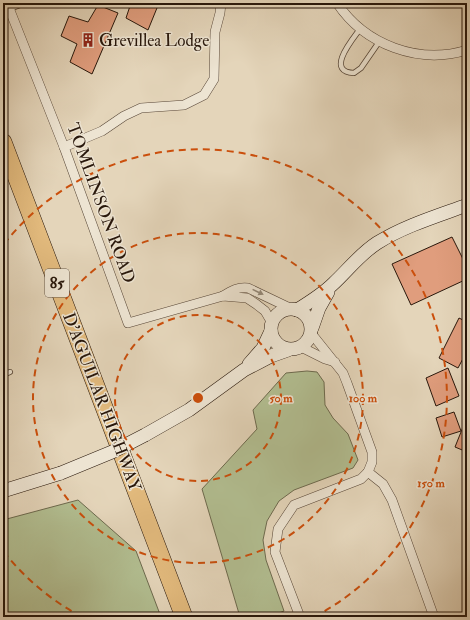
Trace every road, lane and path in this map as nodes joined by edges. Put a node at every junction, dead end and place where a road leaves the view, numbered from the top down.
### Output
1 (25, 3) edge
2 (221, 3) edge
3 (337, 3) edge
4 (9, 6) edge
5 (360, 29) junction
6 (379, 42) junction
7 (467, 50) edge
8 (3, 142) edge
9 (64, 147) junction
10 (467, 205) edge
11 (334, 284) junction
12 (223, 296) junction
13 (295, 309) junction
14 (271, 327) junction
15 (311, 331) junction
16 (301, 347) junction
17 (288, 350) junction
18 (334, 362) junction
19 (244, 370) junction
20 (10, 372) dead end
21 (3, 375) edge
22 (368, 472) junction
23 (3, 491) edge
24 (184, 617) edge
25 (300, 617) edge
26 (434, 617) edge

1 - 4 lane
2 - 9 street
3 - 5 street
4 - 9 street, TOMLINSON ROAD
5 - 6 street
5 - 6 lane
6 - 7 street
8 - 24 highway, D'AGUILAR HIGHWAY / 85
9 - 12 street, TOMLINSON ROAD
10 - 11 main road
11 - 13 main road
11 - 15 main road
12 -> 13 street, TOMLINSON ROAD
12 - 14 street, TOMLINSON ROAD
13 - 14 main road
13 - 15 main road
14 - 17 main road
14 - 19 main road
15 - 16 main road
15 - 18 street
16 - 17 main road
16 - 18 street
17 - 19 main road
18 - 22 street
19 - 23 main road, bridge
20 - 21 lane
22 - 25 street
22 - 26 street

